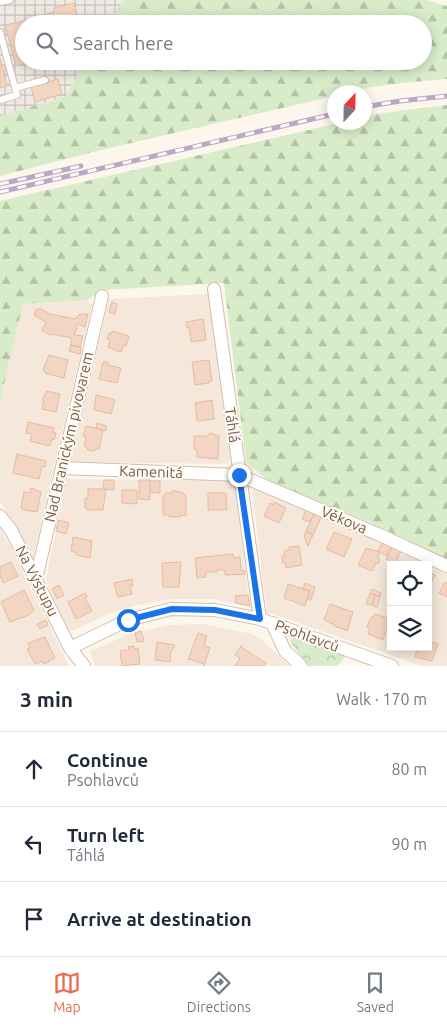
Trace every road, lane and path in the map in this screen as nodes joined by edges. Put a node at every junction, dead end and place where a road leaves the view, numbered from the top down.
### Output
1 (10, 0) edge
2 (0, 2) edge
3 (0, 32) edge
4 (45, 80) dead end
5 (15, 88) junction
6 (0, 100) edge
7 (214, 289) dead end
8 (102, 296) dead end
9 (62, 468) junction
10 (239, 475) junction
11 (0, 516) edge
12 (447, 566) edge
13 (36, 579) junction
14 (266, 621) junction
15 (70, 648) junction
16 (84, 666) edge
17 (300, 666) edge
18 (392, 666) edge

1 - 2 lane
3 - 5 lane
4 - 5 lane
5 - 6 lane
7 - 10 street, Táhlá
8 - 9 street, Nad Branickým pivovarem
9 - 10 street, Kamenitá
9 - 13 street, Nad Branickým pivovarem
10 - 12 street, Věkova
10 - 14 street, Táhlá
11 - 13 street, Na Výstupu
13 - 15 street, Na Výstupu
14 - 15 street, Psohlavců
14 - 17 street, Táhlá
14 - 18 street, Psohlavců
15 - 16 street

